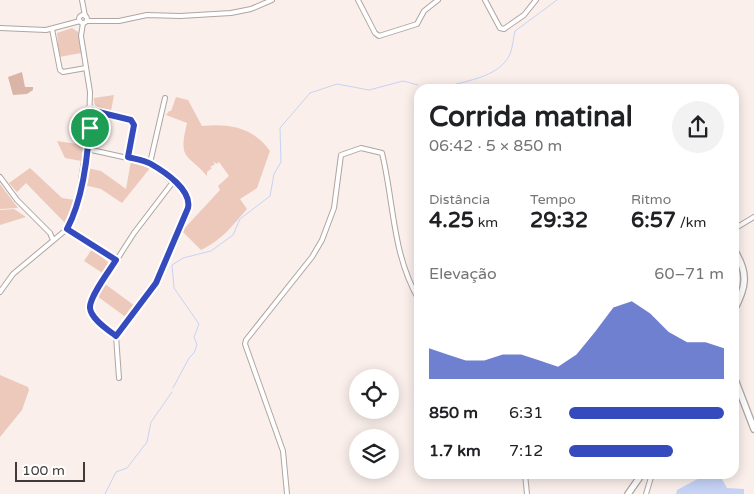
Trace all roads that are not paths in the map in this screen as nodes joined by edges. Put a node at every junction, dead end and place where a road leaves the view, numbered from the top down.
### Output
1 (82, 0) edge
2 (272, 0) edge
3 (358, 0) edge
4 (438, 0) edge
5 (485, 0) edge
6 (536, 0) edge
7 (83, 22) junction
8 (0, 28) edge
9 (52, 29) junction
10 (86, 68) junction
11 (165, 98) dead end
12 (90, 110) junction
13 (87, 149) junction
14 (128, 157) junction
15 (150, 163) junction
16 (0, 177) edge
17 (173, 182) junction
18 (754, 217) edge
19 (739, 225) edge
20 (67, 229) junction
21 (53, 240) junction
22 (739, 259) edge
23 (116, 260) junction
24 (414, 289) edge
25 (0, 292) edge
26 (739, 300) edge
27 (116, 336) junction
28 (119, 378) dead end
29 (739, 390) edge
30 (754, 429) edge
31 (525, 479) edge
32 (638, 479) edge
33 (650, 479) edge
34 (287, 494) edge
35 (527, 494) edge
36 (628, 494) edge
37 (646, 494) edge

1 - 7 street
2 - 7 street
3 - 4 street
5 - 6 street
7 - 9 street
7 - 10 street
8 - 9 street
9 - 10 street
10 - 12 street
11 - 15 street
12 - 13 street
12 - 14 street
13 - 14 street
13 - 20 street
14 - 15 street
15 - 17 street
16 - 21 street
17 - 23 street
17 - 27 street
18 - 19 street
20 - 21 street
20 - 23 street
21 - 25 street
22 - 26 main road
23 - 27 street
24 - 34 street
27 - 28 street
29 - 30 main road
31 - 35 street
32 - 36 main road
33 - 37 street

